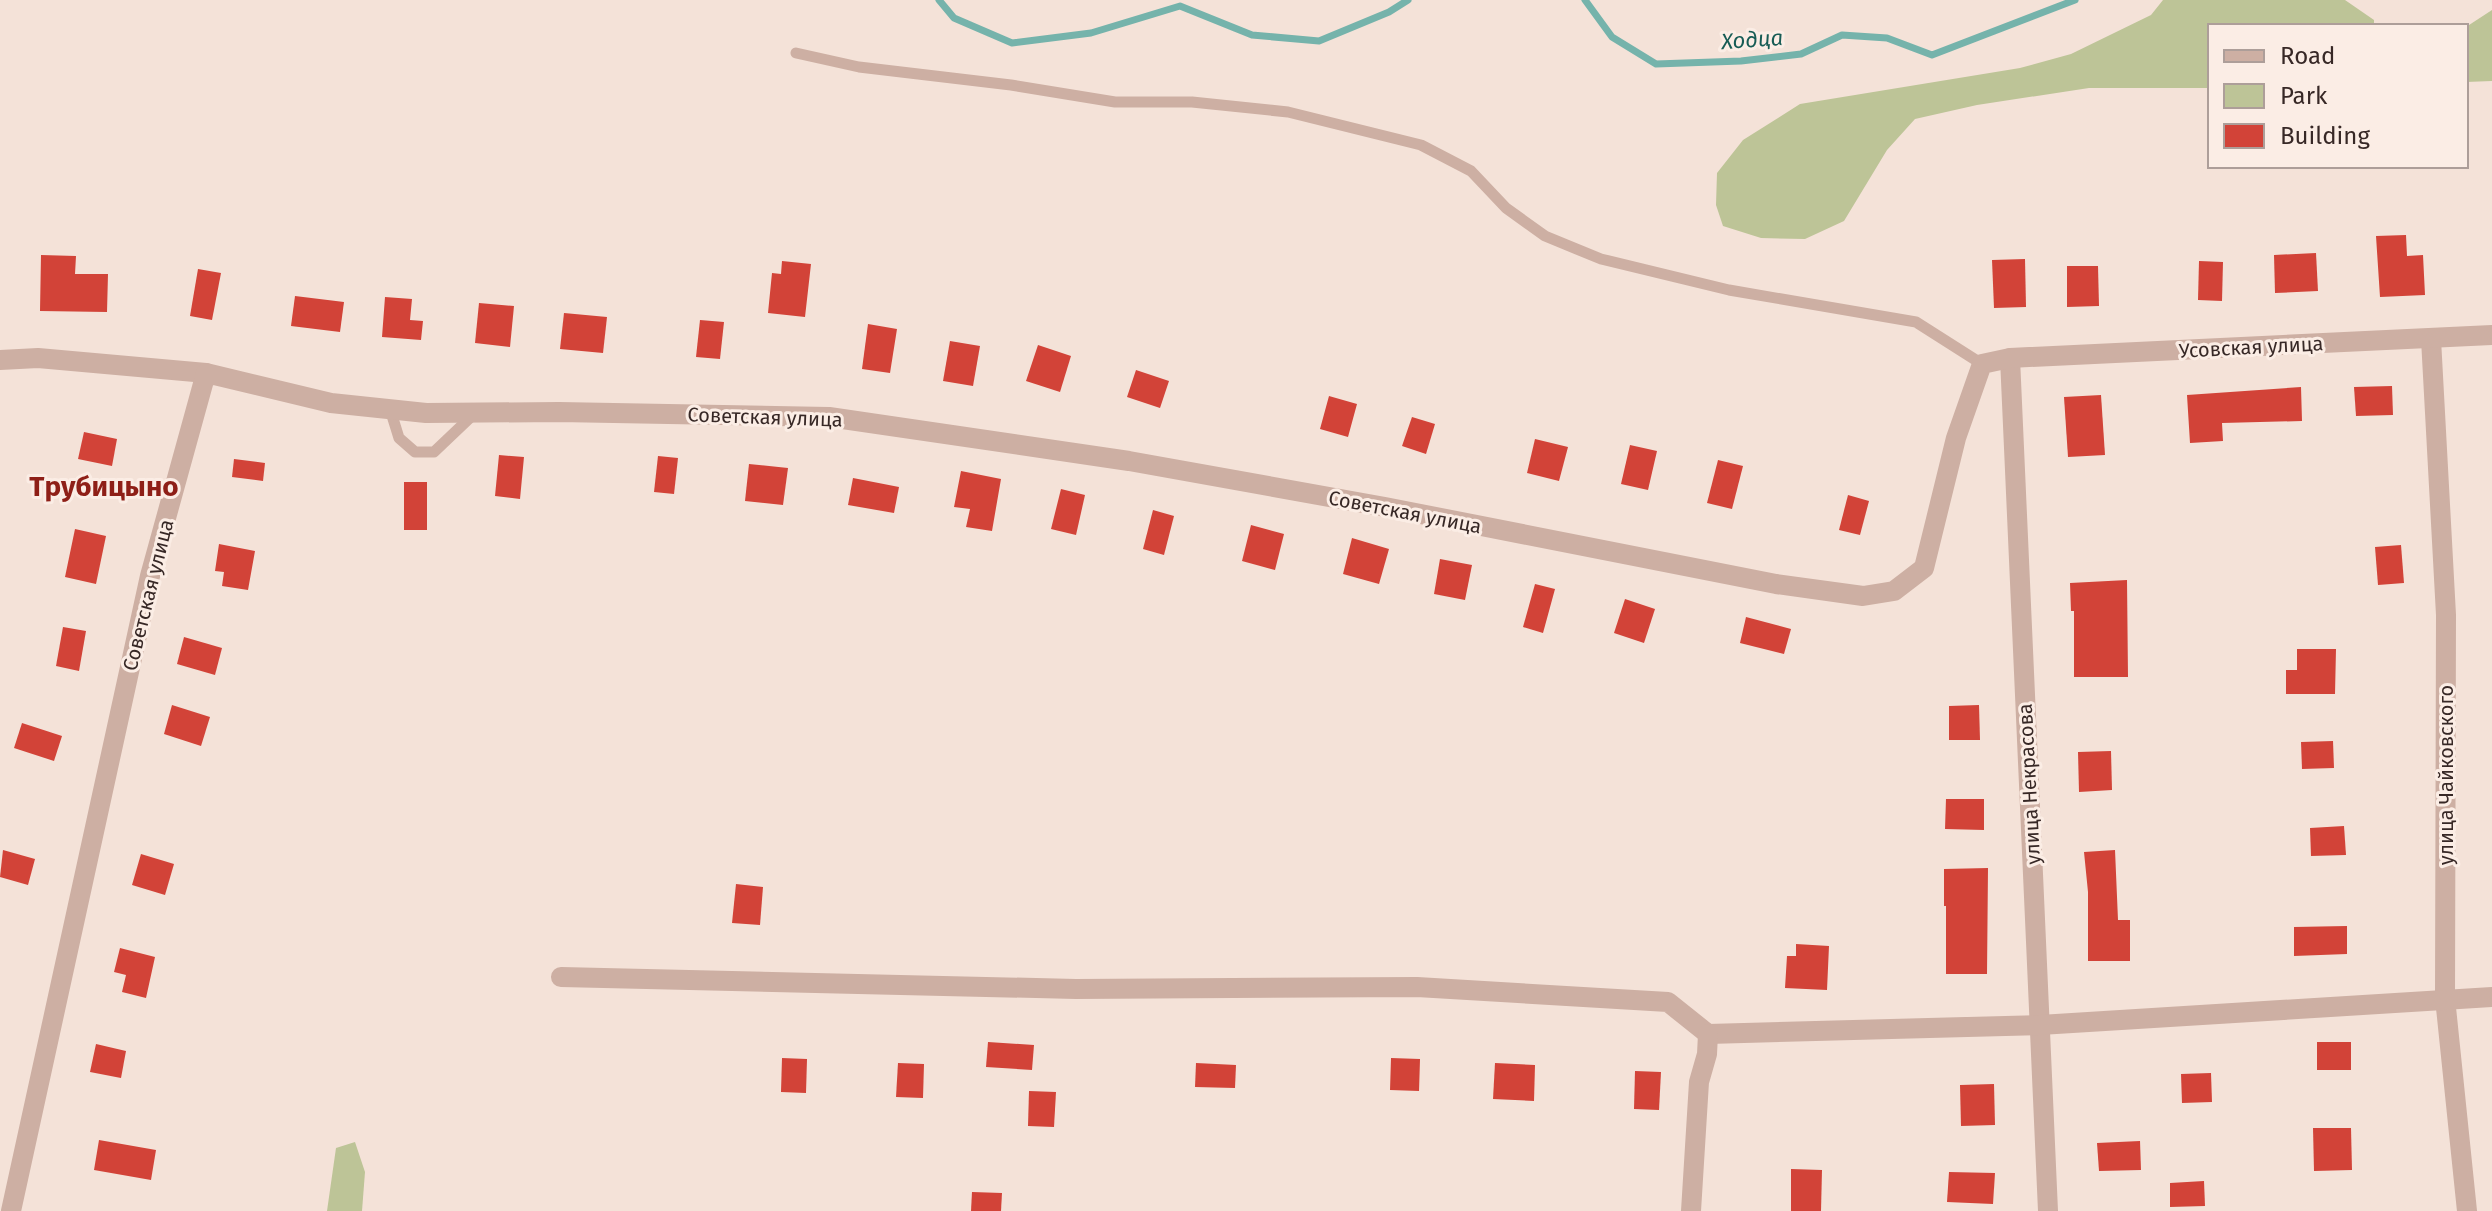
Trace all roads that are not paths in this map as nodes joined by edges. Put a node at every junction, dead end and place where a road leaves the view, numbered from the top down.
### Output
1 (796, 53) dead end
2 (2492, 335) edge
3 (2431, 339) junction
4 (2010, 358) junction
5 (0, 360) edge
6 (1982, 364) junction
7 (206, 373) junction
8 (390, 409) junction
9 (476, 412) junction
10 (561, 977) dead end
11 (2492, 997) edge
12 (2445, 998) junction
13 (2040, 1025) junction
14 (1708, 1034) junction
15 (11, 1211) edge
16 (1691, 1211) edge
17 (2048, 1211) edge
18 (2467, 1211) edge

1 - 6 lane
2 - 3 street, Усовская улица
3 - 4 street, Усовская улица
3 - 12 street, улица Чайковского
4 - 6 street
4 - 13 street, улица Некрасова
5 - 7 street
6 - 9 street, Советская улица
7 - 8 street, Советская улица
7 - 15 street, Советская улица
8 - 9 street, Советская улица
8 - 9 lane
10 - 14 street
11 - 12 street
12 - 13 street
12 - 18 street, улица Чайковского
13 - 14 street
13 - 17 street, улица Некрасова
14 - 16 street

